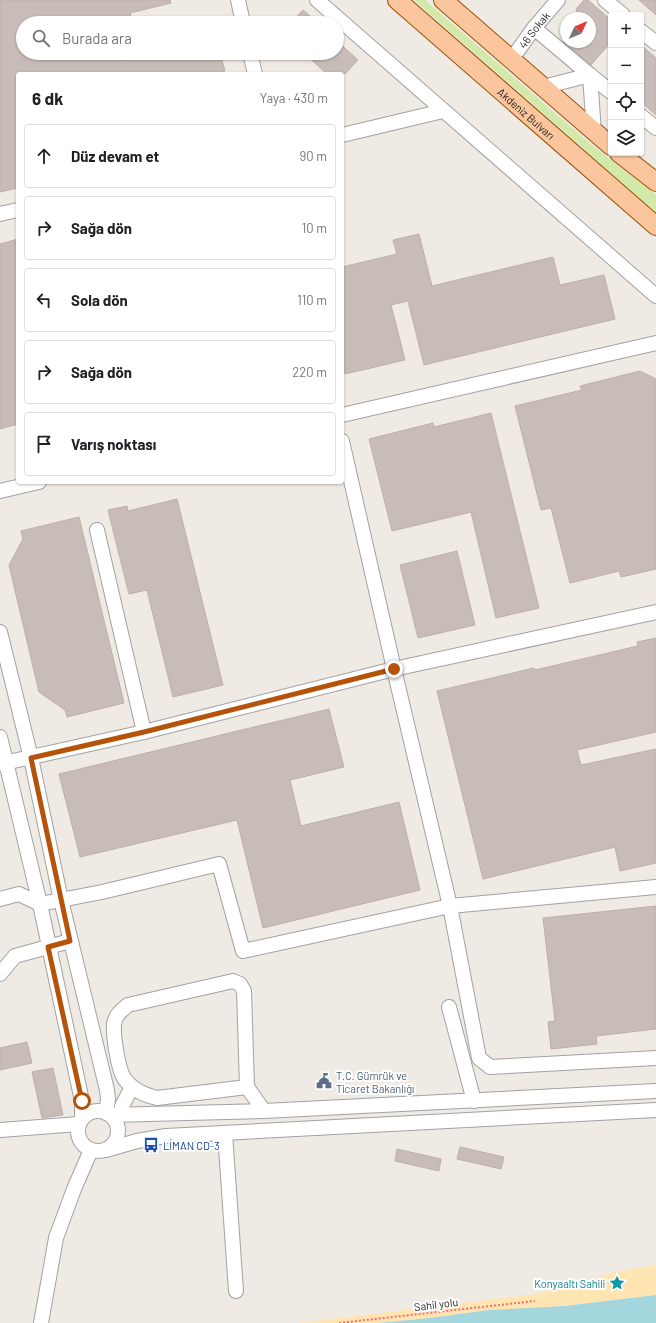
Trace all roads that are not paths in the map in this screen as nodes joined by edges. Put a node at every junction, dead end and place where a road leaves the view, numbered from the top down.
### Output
1 (238, 0) edge
2 (317, 0) edge
3 (397, 0) edge
4 (443, 0) edge
5 (558, 0) edge
6 (605, 0) edge
7 (619, 12) edge
8 (241, 16) edge
9 (335, 16) edge
10 (344, 24) edge
11 (534, 28) junction
12 (644, 33) edge
13 (656, 43) edge
14 (252, 60) edge
15 (511, 60) junction
16 (255, 72) edge
17 (590, 75) junction
18 (543, 87) junction
19 (608, 90) edge
20 (443, 111) junction
21 (644, 118) edge
22 (656, 128) edge
23 (594, 133) junction
24 (344, 135) edge
25 (608, 144) edge
26 (624, 156) edge
27 (656, 182) edge
28 (16, 210) edge
29 (0, 214) edge
30 (656, 226) edge
31 (656, 296) edge
32 (656, 343) edge
33 (344, 416) edge
34 (344, 450) edge
35 (30, 484) edge
36 (0, 491) edge
37 (97, 530) dead end
38 (656, 612) edge
39 (0, 632) edge
40 (394, 669) junction
41 (144, 732) junction
42 (0, 736) edge
43 (31, 758) junction
44 (3, 764) edge
45 (656, 887) edge
46 (0, 899) edge
47 (61, 900) junction
48 (40, 904) junction
49 (450, 906) junction
50 (70, 941) junction
51 (48, 947) junction
52 (0, 974) edge
53 (449, 1007) dead end
54 (656, 1058) edge
55 (132, 1087) junction
56 (247, 1087) junction
57 (656, 1091) edge
58 (474, 1101) junction
59 (656, 1110) edge
60 (264, 1111) junction
61 (112, 1114) junction
62 (80, 1122) junction
63 (0, 1130) edge
64 (225, 1133) junction
65 (91, 1150) junction
66 (106, 1150) junction
67 (236, 1291) dead end
68 (41, 1323) edge

1 - 8 street
2 - 9 street
3 - 30 main road, Akdeniz Bulvarı
4 - 15 main road
5 - 11 street, 46 Sokak
6 - 7 street
10 - 20 street
11 - 15 street, 46 Sokak
11 - 17 street
12 - 13 street
14 - 16 street
15 - 18 main road
17 - 18 street
17 - 19 street
17 - 23 street
18 - 23 main road
20 - 24 street
20 - 31 street
21 - 22 street
23 - 25 main road
26 - 27 main road
28 - 29 street
32 - 33 street
34 - 40 street
35 - 36 street
37 - 41 street
38 - 40 street
39 - 43 street
40 - 41 street
40 - 49 street
41 - 43 street
42 - 44 street
43 - 44 street
43 - 47 street
44 - 48 street
45 - 49 street
46 - 48 street
47 - 48 street
47 - 49 street
47 - 50 street
48 - 51 street
49 - 54 street
50 - 51 street
50 - 61 street
51 - 52 street
51 - 62 street
53 - 58 street
55 - 56 street
55 - 56 street
55 - 61 street
56 - 60 street
57 - 58 street
58 - 60 street
59 - 64 street
60 - 61 street
61 - 62 street
61 - 66 street
62 - 63 street
62 - 65 street
64 - 66 street
64 - 67 street
65 - 66 street
65 - 68 street

